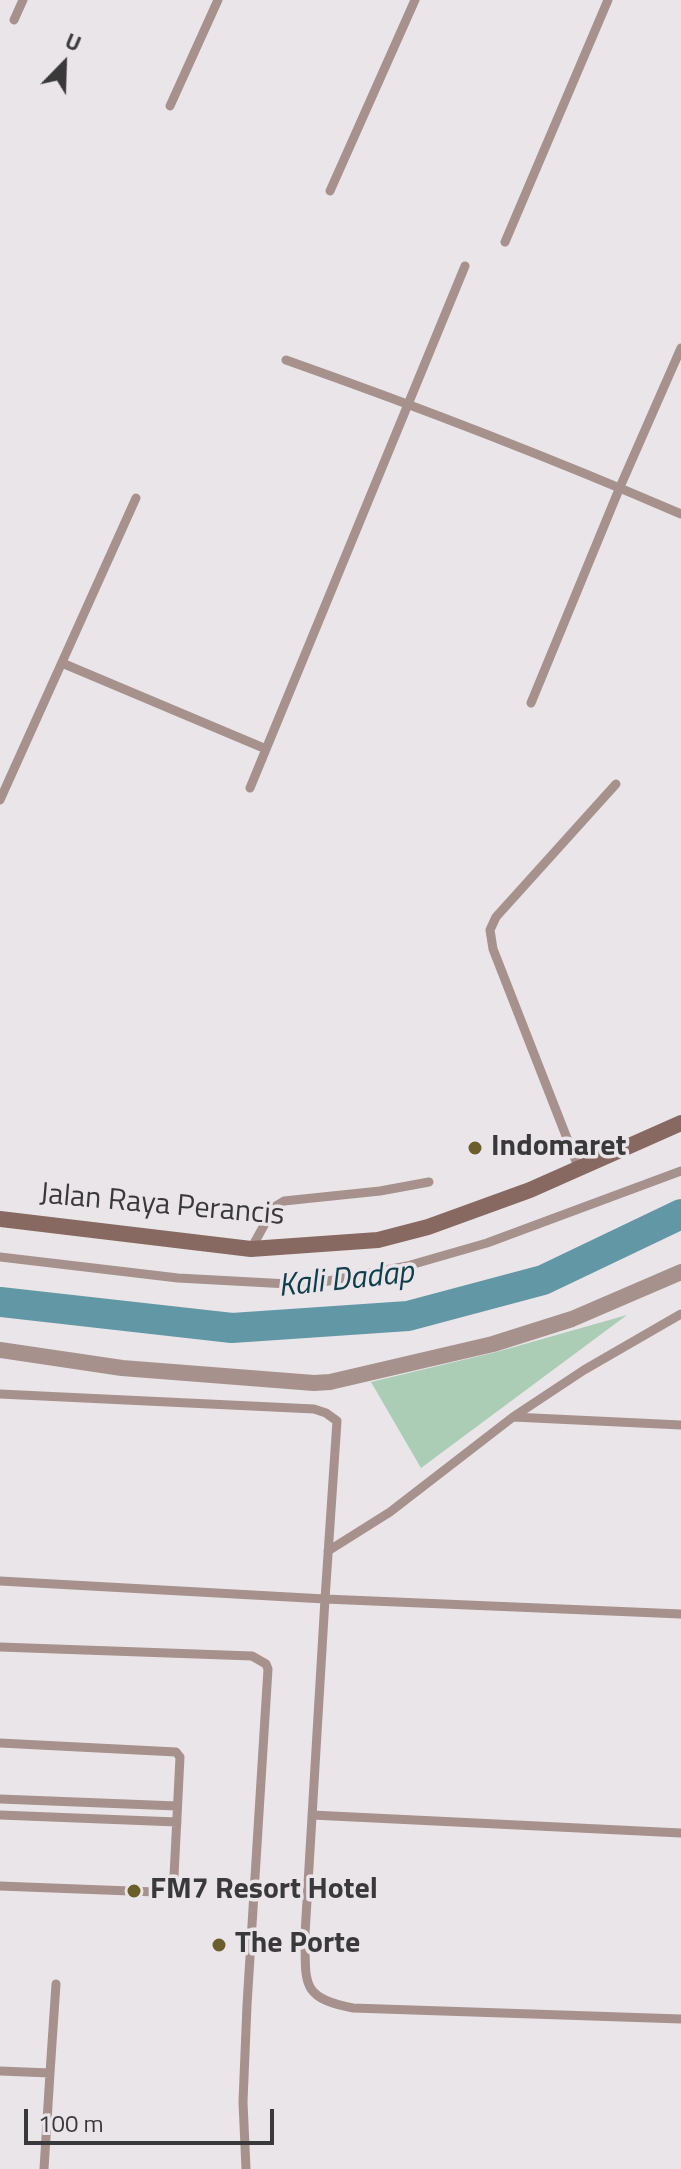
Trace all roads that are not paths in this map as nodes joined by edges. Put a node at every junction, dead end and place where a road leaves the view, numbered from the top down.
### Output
1 (23, 0) edge
2 (218, 0) edge
3 (415, 0) edge
4 (608, 0) edge
5 (14, 20) dead end
6 (170, 106) dead end
7 (330, 191) dead end
8 (505, 242) dead end
9 (465, 266) dead end
10 (681, 348) edge
11 (286, 360) dead end
12 (407, 403) junction
13 (620, 487) junction
14 (136, 498) dead end
15 (681, 514) edge
16 (62, 663) junction
17 (531, 703) dead end
18 (266, 749) junction
19 (616, 784) dead end
20 (250, 788) dead end
21 (0, 800) edge
22 (681, 1123) edge
23 (579, 1169) junction
24 (681, 1171) edge
25 (429, 1182) dead end
26 (0, 1219) edge
27 (251, 1249) junction
28 (0, 1257) edge
29 (681, 1272) edge
30 (681, 1314) edge
31 (0, 1350) edge
32 (0, 1394) edge
33 (513, 1417) junction
34 (681, 1425) edge
35 (328, 1551) junction
36 (0, 1581) edge
37 (325, 1599) junction
38 (681, 1614) edge
39 (0, 1647) edge
40 (0, 1743) edge
41 (0, 1799) edge
42 (177, 1806) junction
43 (0, 1815) edge
44 (312, 1815) junction
45 (177, 1822) junction
46 (681, 1833) edge
47 (0, 1886) edge
48 (56, 1984) dead end
49 (681, 2019) edge
50 (0, 2071) edge
51 (50, 2073) junction
52 (44, 2169) edge
53 (246, 2169) edge

1 - 5 lane
2 - 6 lane
3 - 7 lane
4 - 8 lane
9 - 12 lane
10 - 13 lane
11 - 12 lane
12 - 13 lane
12 - 18 lane
13 - 15 lane
13 - 17 lane
14 - 16 lane
16 - 18 lane
16 - 21 lane
18 - 20 lane
19 - 23 lane
22 - 23 street, Jalan Raya Perancis
23 - 27 street, Jalan Raya Perancis
24 - 28 lane
25 - 27 lane
26 - 27 street, Jalan Raya Perancis
29 - 31 street
30 - 33 lane
32 - 35 lane
33 - 34 lane
33 - 35 lane
35 - 37 lane
36 - 37 lane
37 - 38 lane
37 - 44 lane
39 - 53 lane
40 - 42 lane
41 - 42 lane
42 - 45 lane
43 - 45 lane
44 - 46 lane
44 - 49 lane
45 - 47 lane
48 - 51 lane
50 - 51 lane
51 - 52 lane

